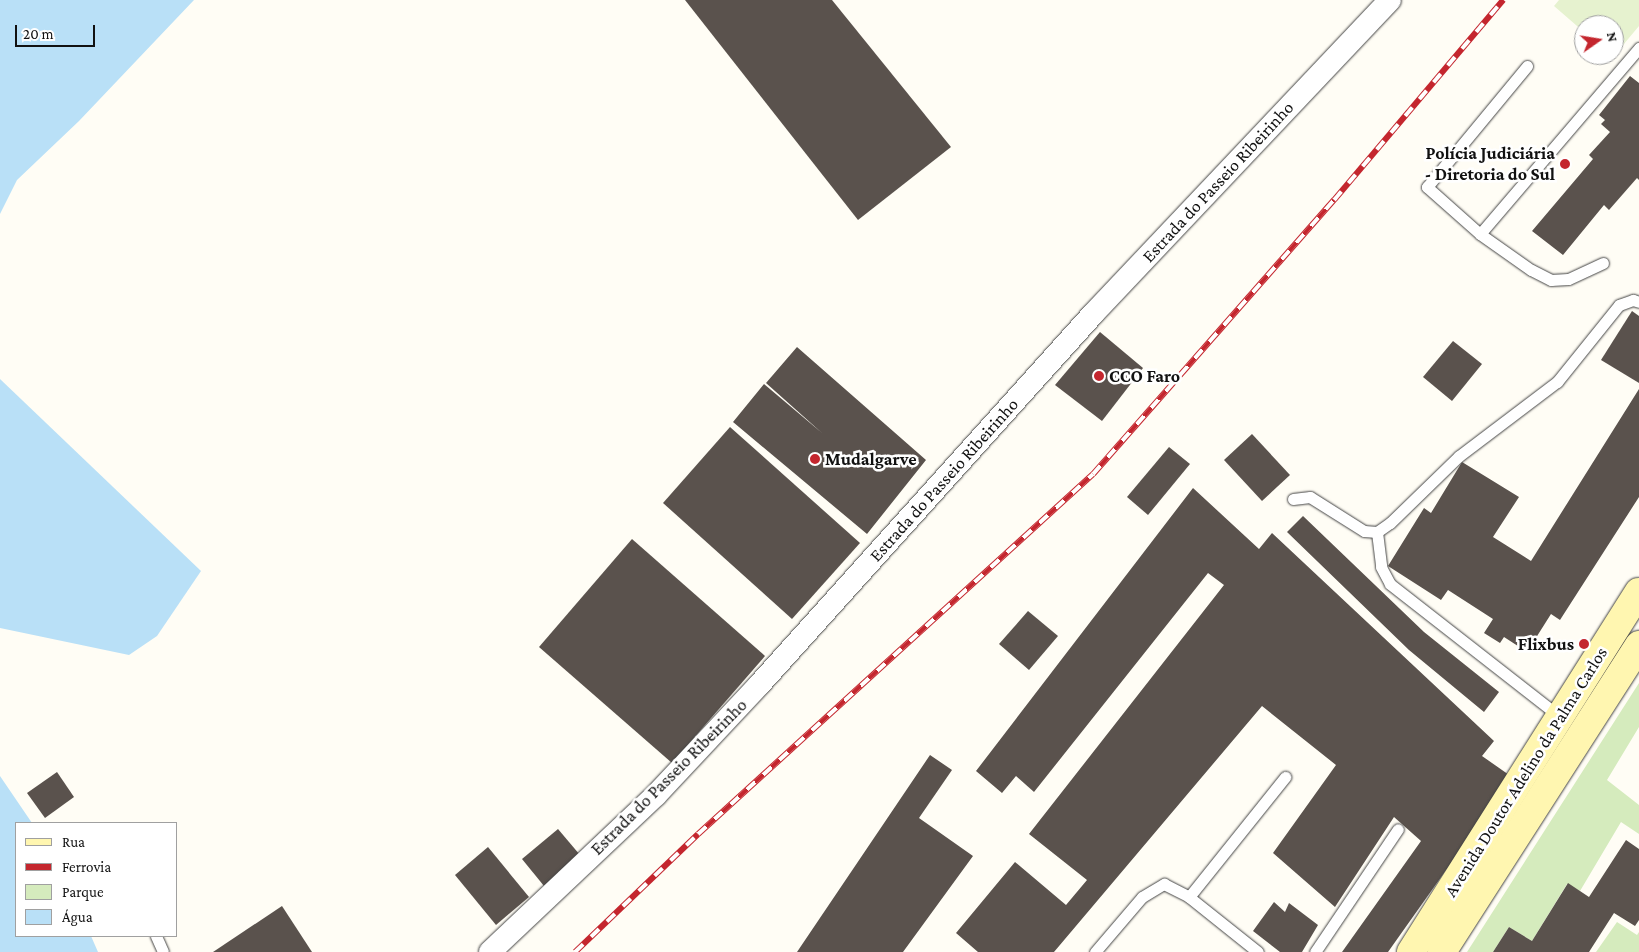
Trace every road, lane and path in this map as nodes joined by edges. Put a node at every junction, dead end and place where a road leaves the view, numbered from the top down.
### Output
1 (1390, 0) edge
2 (1639, 48) edge
3 (1527, 66) dead end
4 (1480, 234) junction
5 (1603, 264) dead end
6 (1639, 302) edge
7 (1293, 498) dead end
8 (1376, 532) junction
9 (1639, 592) edge
10 (1639, 645) edge
11 (1561, 717) junction
12 (1284, 777) dead end
13 (1398, 829) dead end
14 (1189, 897) junction
15 (156, 937) edge
16 (163, 952) edge
17 (490, 952) edge
18 (1095, 952) edge
19 (1258, 952) edge
20 (1315, 952) edge
21 (1411, 952) edge
22 (1442, 952) edge

1 - 17 street, Estrada do Passeio Ribeirinho
2 - 4 lane
3 - 4 lane
4 - 5 lane
6 - 8 lane
7 - 8 lane
8 - 11 lane
9 - 11 main road, Avenida Doutor Adelino da Palma Carlos
10 - 22 main road, Avenida Doutor Adelino da Palma Carlos
11 - 21 main road, Avenida Doutor Adelino da Palma Carlos
12 - 14 lane
13 - 20 lane
14 - 18 lane
14 - 19 lane
15 - 16 lane

